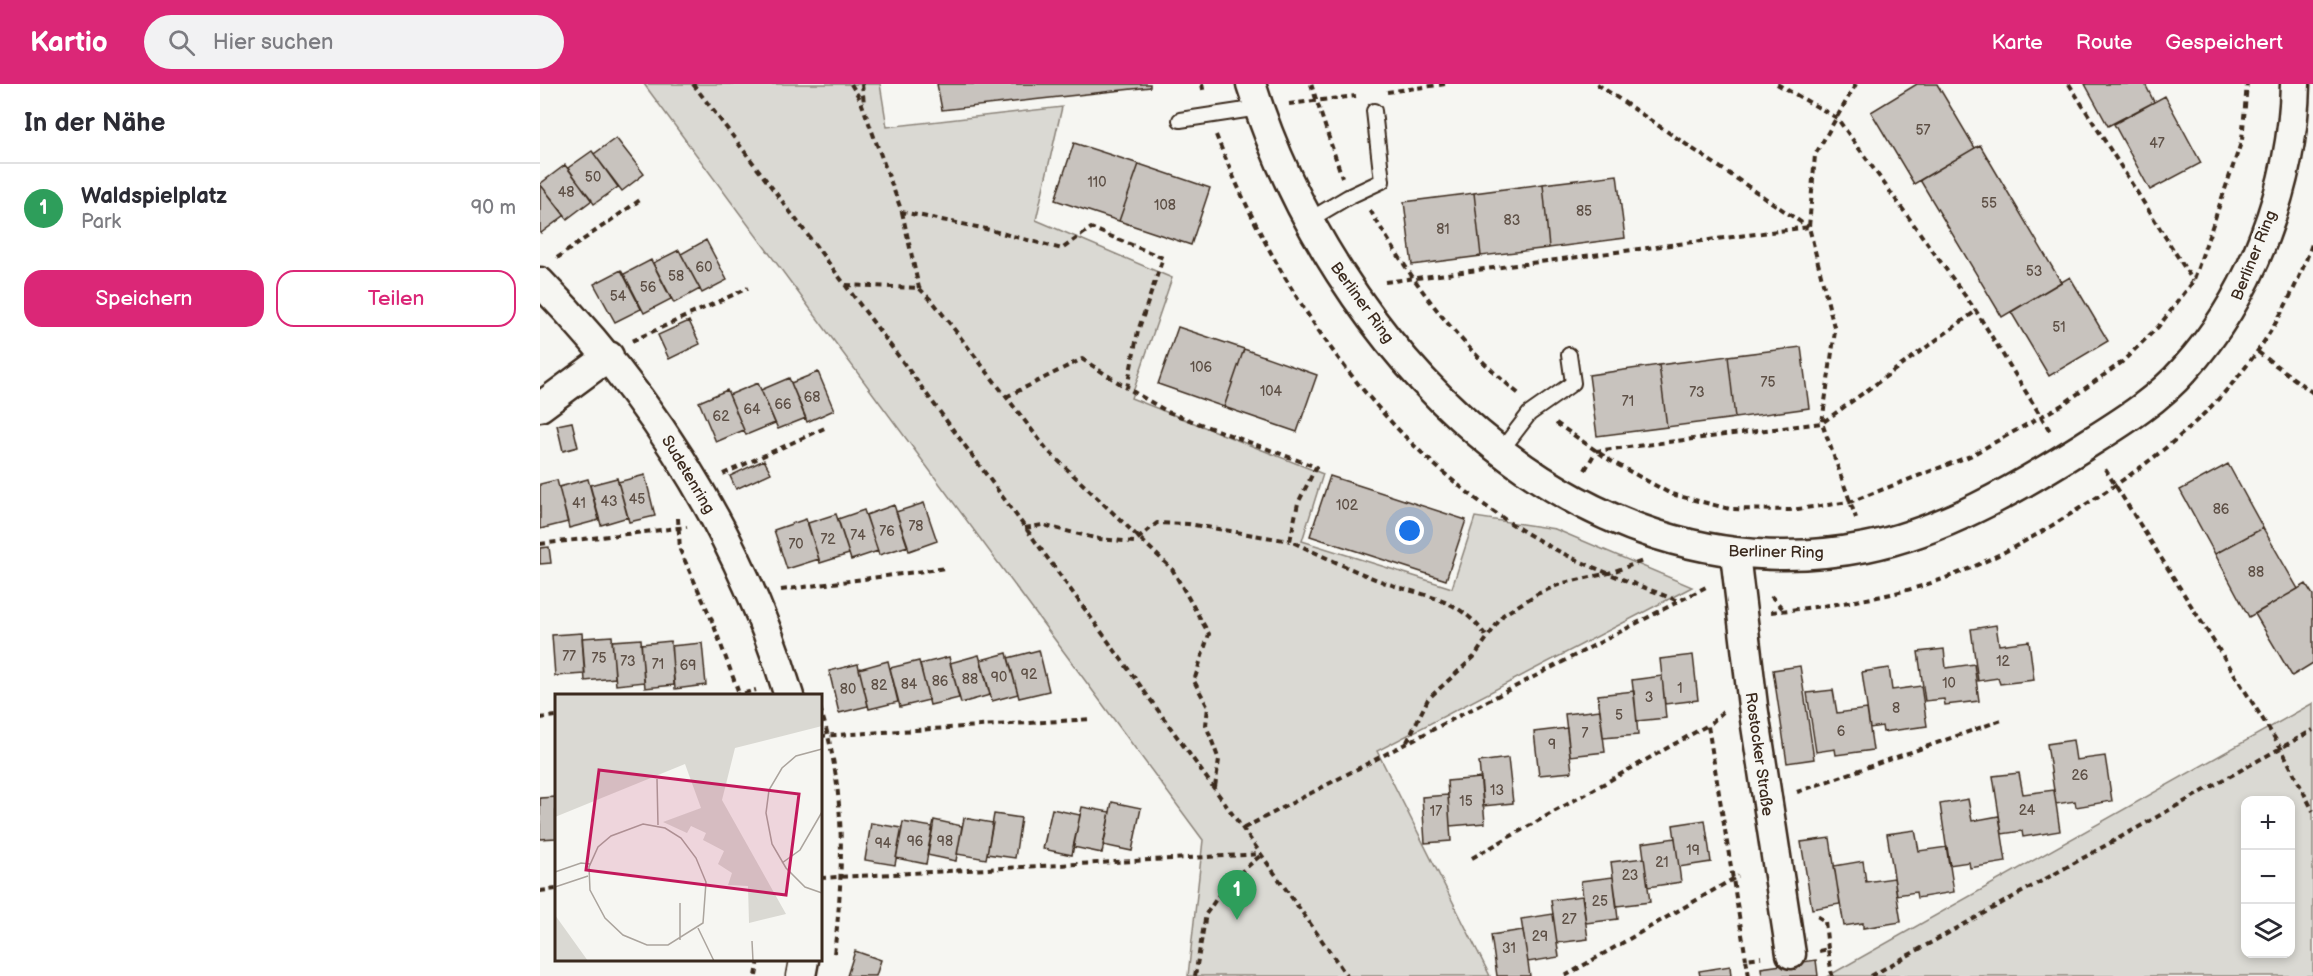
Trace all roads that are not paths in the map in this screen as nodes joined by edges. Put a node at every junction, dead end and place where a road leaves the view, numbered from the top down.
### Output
1 (2295, 84) edge
2 (1255, 96) edge
3 (1374, 111) dead end
4 (1180, 120) dead end
5 (2302, 142) edge
6 (1309, 220) junction
7 (545, 273) edge
8 (1569, 355) dead end
9 (609, 356) junction
10 (540, 407) edge
11 (1500, 452) junction
12 (1735, 554) junction
13 (788, 694) edge
14 (1791, 954) dead end
15 (804, 961) edge
16 (801, 976) edge

1 - 5 street, Berliner Ring
2 - 4 lane
2 - 6 street, Berliner Ring
3 - 6 lane
5 - 12 street, Berliner Ring
6 - 11 street, Berliner Ring
7 - 9 street, Sudetenring
8 - 11 lane
9 - 10 street
9 - 13 street, Sudetenring
11 - 12 street, Berliner Ring
12 - 14 street, Rostocker Straße
15 - 16 street

